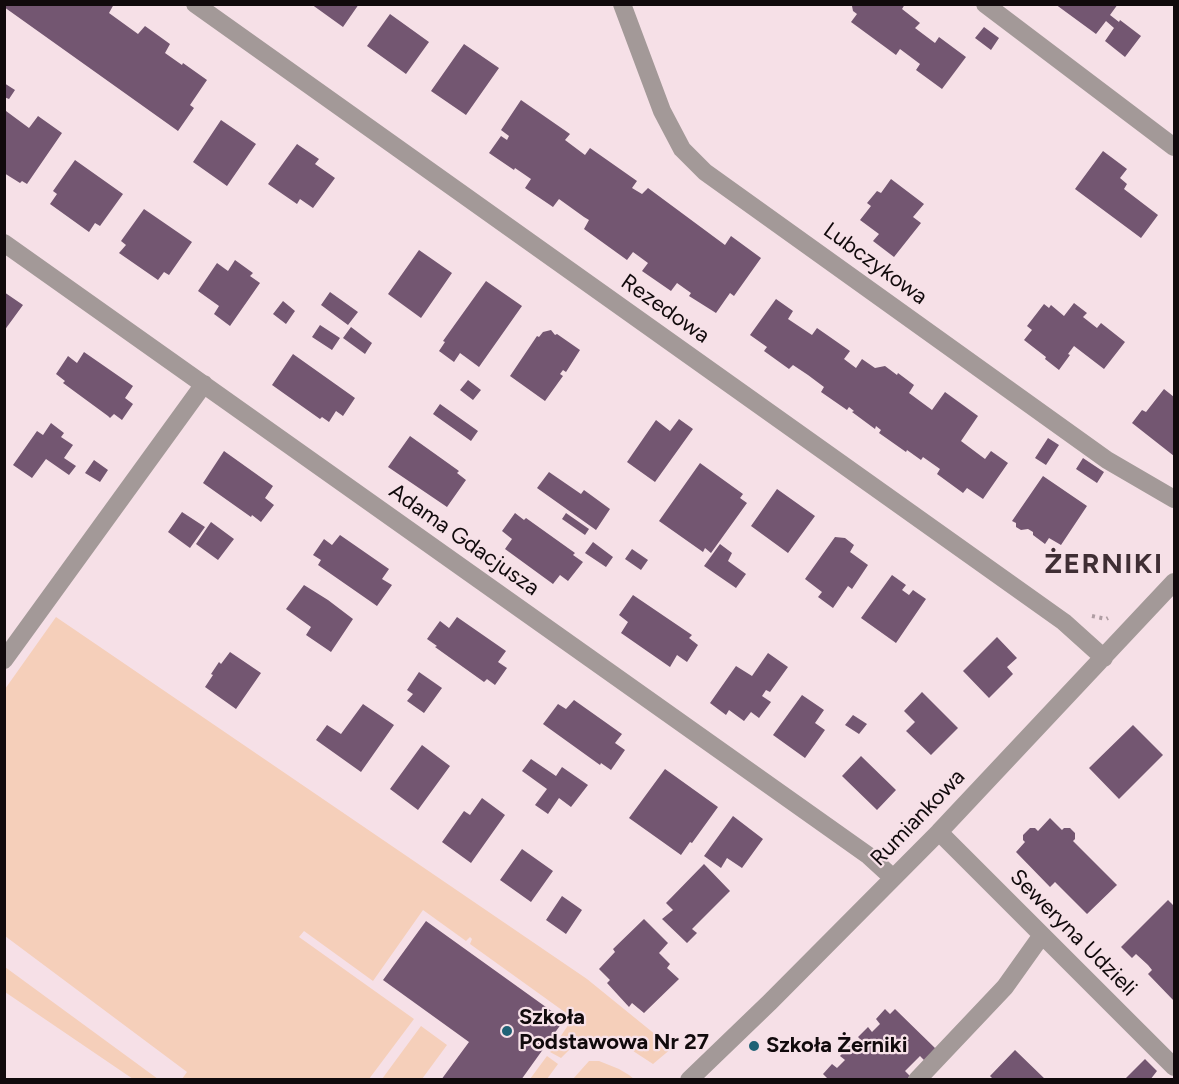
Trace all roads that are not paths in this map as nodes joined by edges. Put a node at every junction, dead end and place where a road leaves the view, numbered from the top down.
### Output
1 (195, 4) edge
2 (622, 4) edge
3 (985, 4) edge
4 (1174, 147) edge
5 (4, 243) edge
6 (204, 384) junction
7 (1174, 499) edge
8 (1174, 582) edge
9 (1104, 658) junction
10 (4, 660) edge
11 (939, 832) junction
12 (893, 878) junction
13 (1042, 935) junction
14 (1174, 1067) edge
15 (689, 1080) edge
16 (916, 1080) edge

1 - 9 street, Rezedowa
2 - 7 street, Lubczykowa
3 - 4 street
5 - 6 street, Adama Gdacjusza
6 - 10 street
6 - 12 street, Adama Gdacjusza
8 - 9 street, Rumiankowa
9 - 11 street, Rumiankowa
11 - 12 street, Rumiankowa
11 - 13 street, Seweryna Udzieli
12 - 15 street, Rumiankowa
13 - 14 street, Seweryna Udzieli
13 - 16 street

